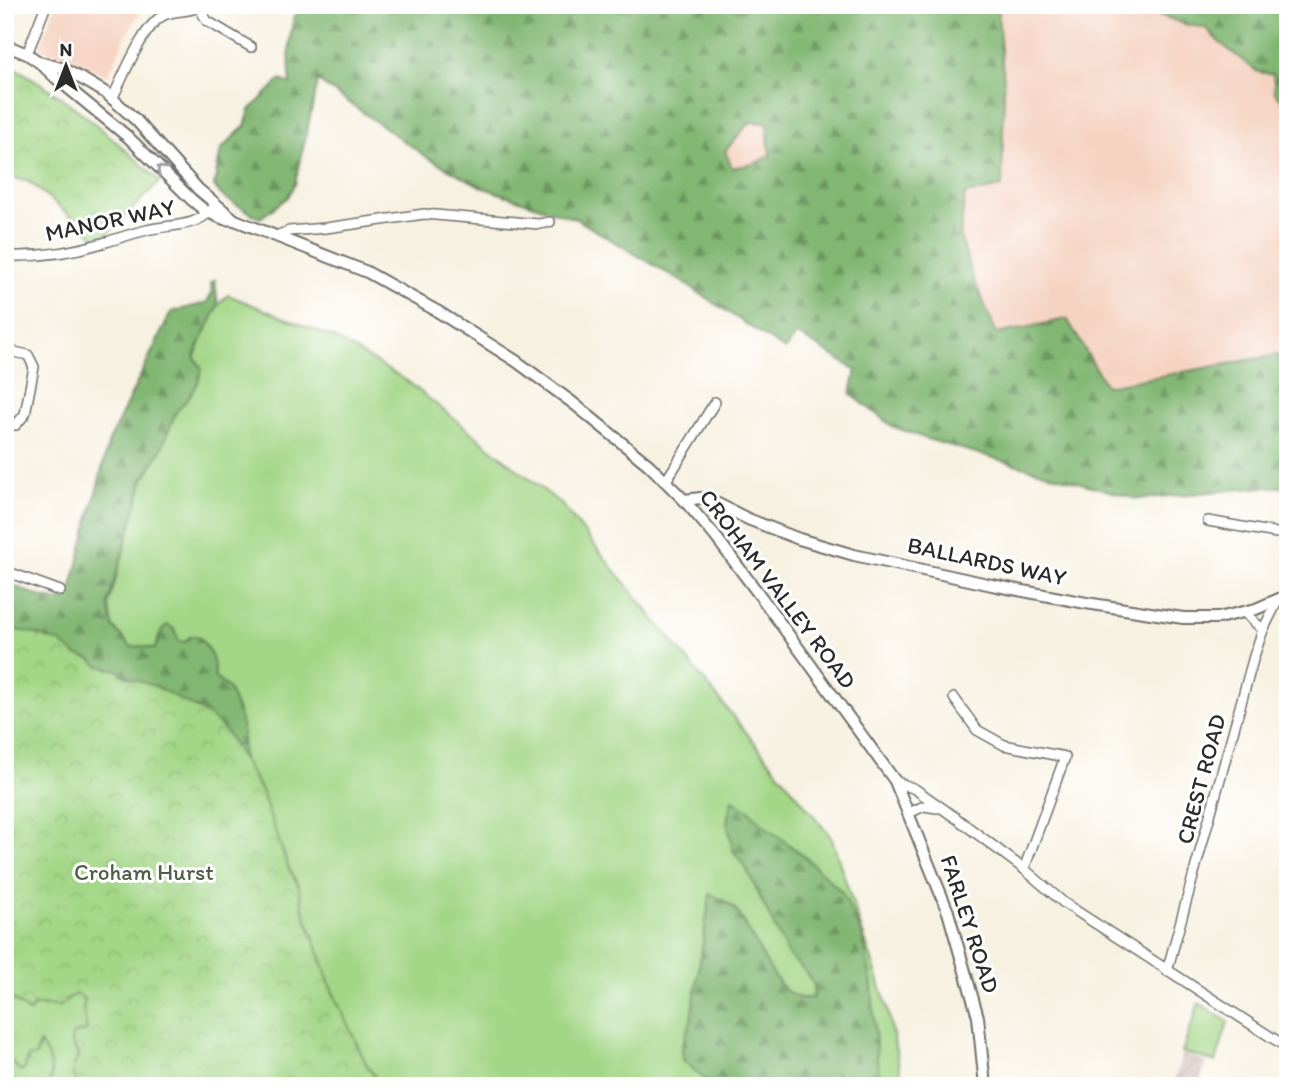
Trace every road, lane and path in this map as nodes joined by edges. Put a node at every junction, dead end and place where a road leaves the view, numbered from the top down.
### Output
1 (46, 5) edge
2 (200, 6) edge
3 (5, 45) edge
4 (251, 47) dead end
5 (27, 54) junction
6 (39, 62) junction
7 (113, 99) junction
8 (212, 208) junction
9 (550, 222) dead end
10 (276, 236) junction
11 (5, 256) edge
12 (5, 350) edge
13 (715, 402) dead end
14 (5, 423) edge
15 (666, 481) junction
16 (684, 500) junction
17 (1208, 521) dead end
18 (1288, 535) edge
19 (5, 570) edge
20 (60, 591) dead end
21 (1283, 597) edge
22 (1244, 612) junction
23 (1264, 629) junction
24 (954, 698) dead end
25 (895, 781) junction
26 (946, 811) junction
27 (909, 813) junction
28 (1024, 869) junction
29 (1167, 971) junction
30 (1287, 1046) edge
31 (985, 1086) edge

1 - 5 street
2 - 4 street
2 - 7 street
3 - 5 street
5 - 6 street
6 - 7 street, CROHAM VALLEY ROAD
8 -> 6 street, CROHAM VALLEY ROAD
7 - 8 street, CROHAM VALLEY ROAD
8 - 10 street, CROHAM VALLEY ROAD
8 - 11 street, MANOR WAY
9 - 10 street
10 - 15 street, CROHAM VALLEY ROAD
12 - 14 street
13 - 15 street
15 - 16 street, CROHAM VALLEY ROAD
16 - 22 street, BALLARDS WAY
16 - 25 street, CROHAM VALLEY ROAD
17 - 18 street
19 - 20 street
21 - 22 street, BALLARDS WAY
21 - 23 street, CREST ROAD
22 - 23 street
23 - 29 street, CREST ROAD
24 - 28 street
25 - 26 street, CROHAM VALLEY ROAD
25 - 27 street, FARLEY ROAD
26 - 27 street
26 - 28 street, CROHAM VALLEY ROAD
27 - 31 street, FARLEY ROAD
28 - 29 street, CROHAM VALLEY ROAD
29 - 30 street, CROHAM VALLEY ROAD

